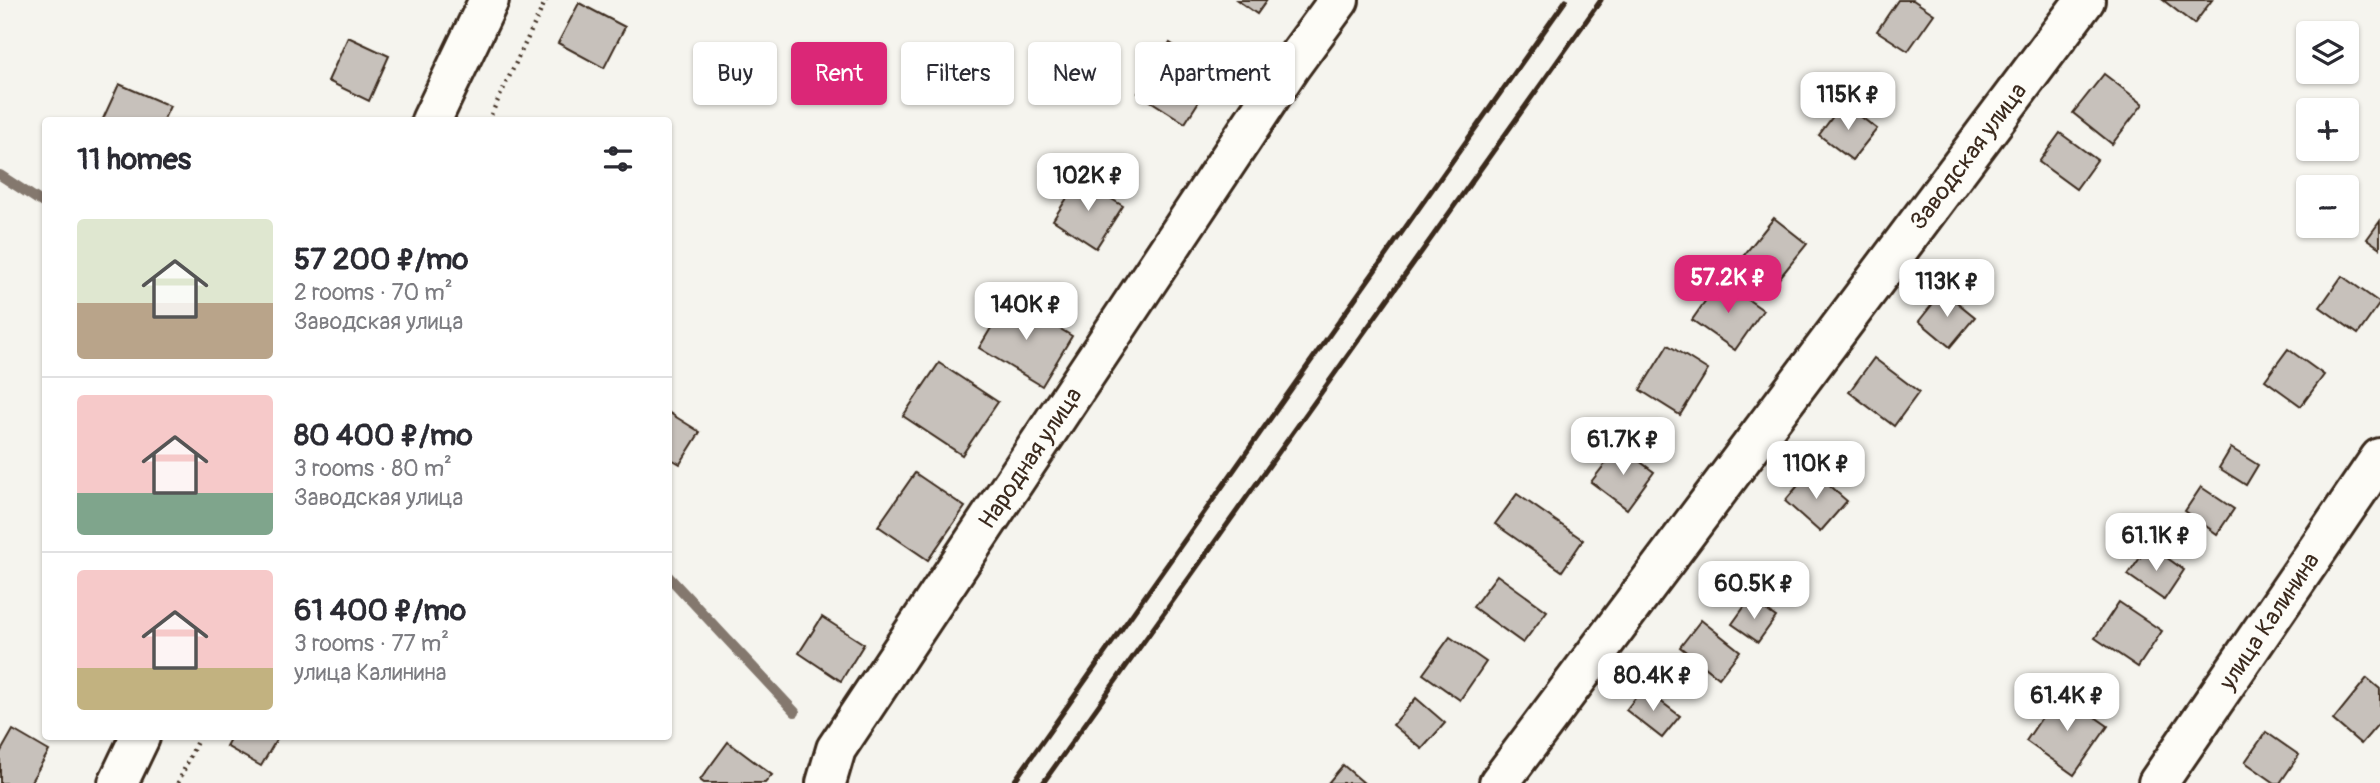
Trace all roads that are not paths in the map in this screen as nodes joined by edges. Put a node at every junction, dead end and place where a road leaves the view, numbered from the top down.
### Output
1 (489, 0) edge
2 (1339, 0) edge
3 (2085, 0) edge
4 (433, 117) edge
5 (2380, 458) edge
6 (139, 740) edge
7 (118, 783) edge
8 (826, 783) edge
9 (1499, 783) edge
10 (2158, 783) edge

1 - 4 street
2 - 8 street, Народная улица
3 - 9 street, Заводская улица
5 - 10 street, улица Калинина
6 - 7 street

